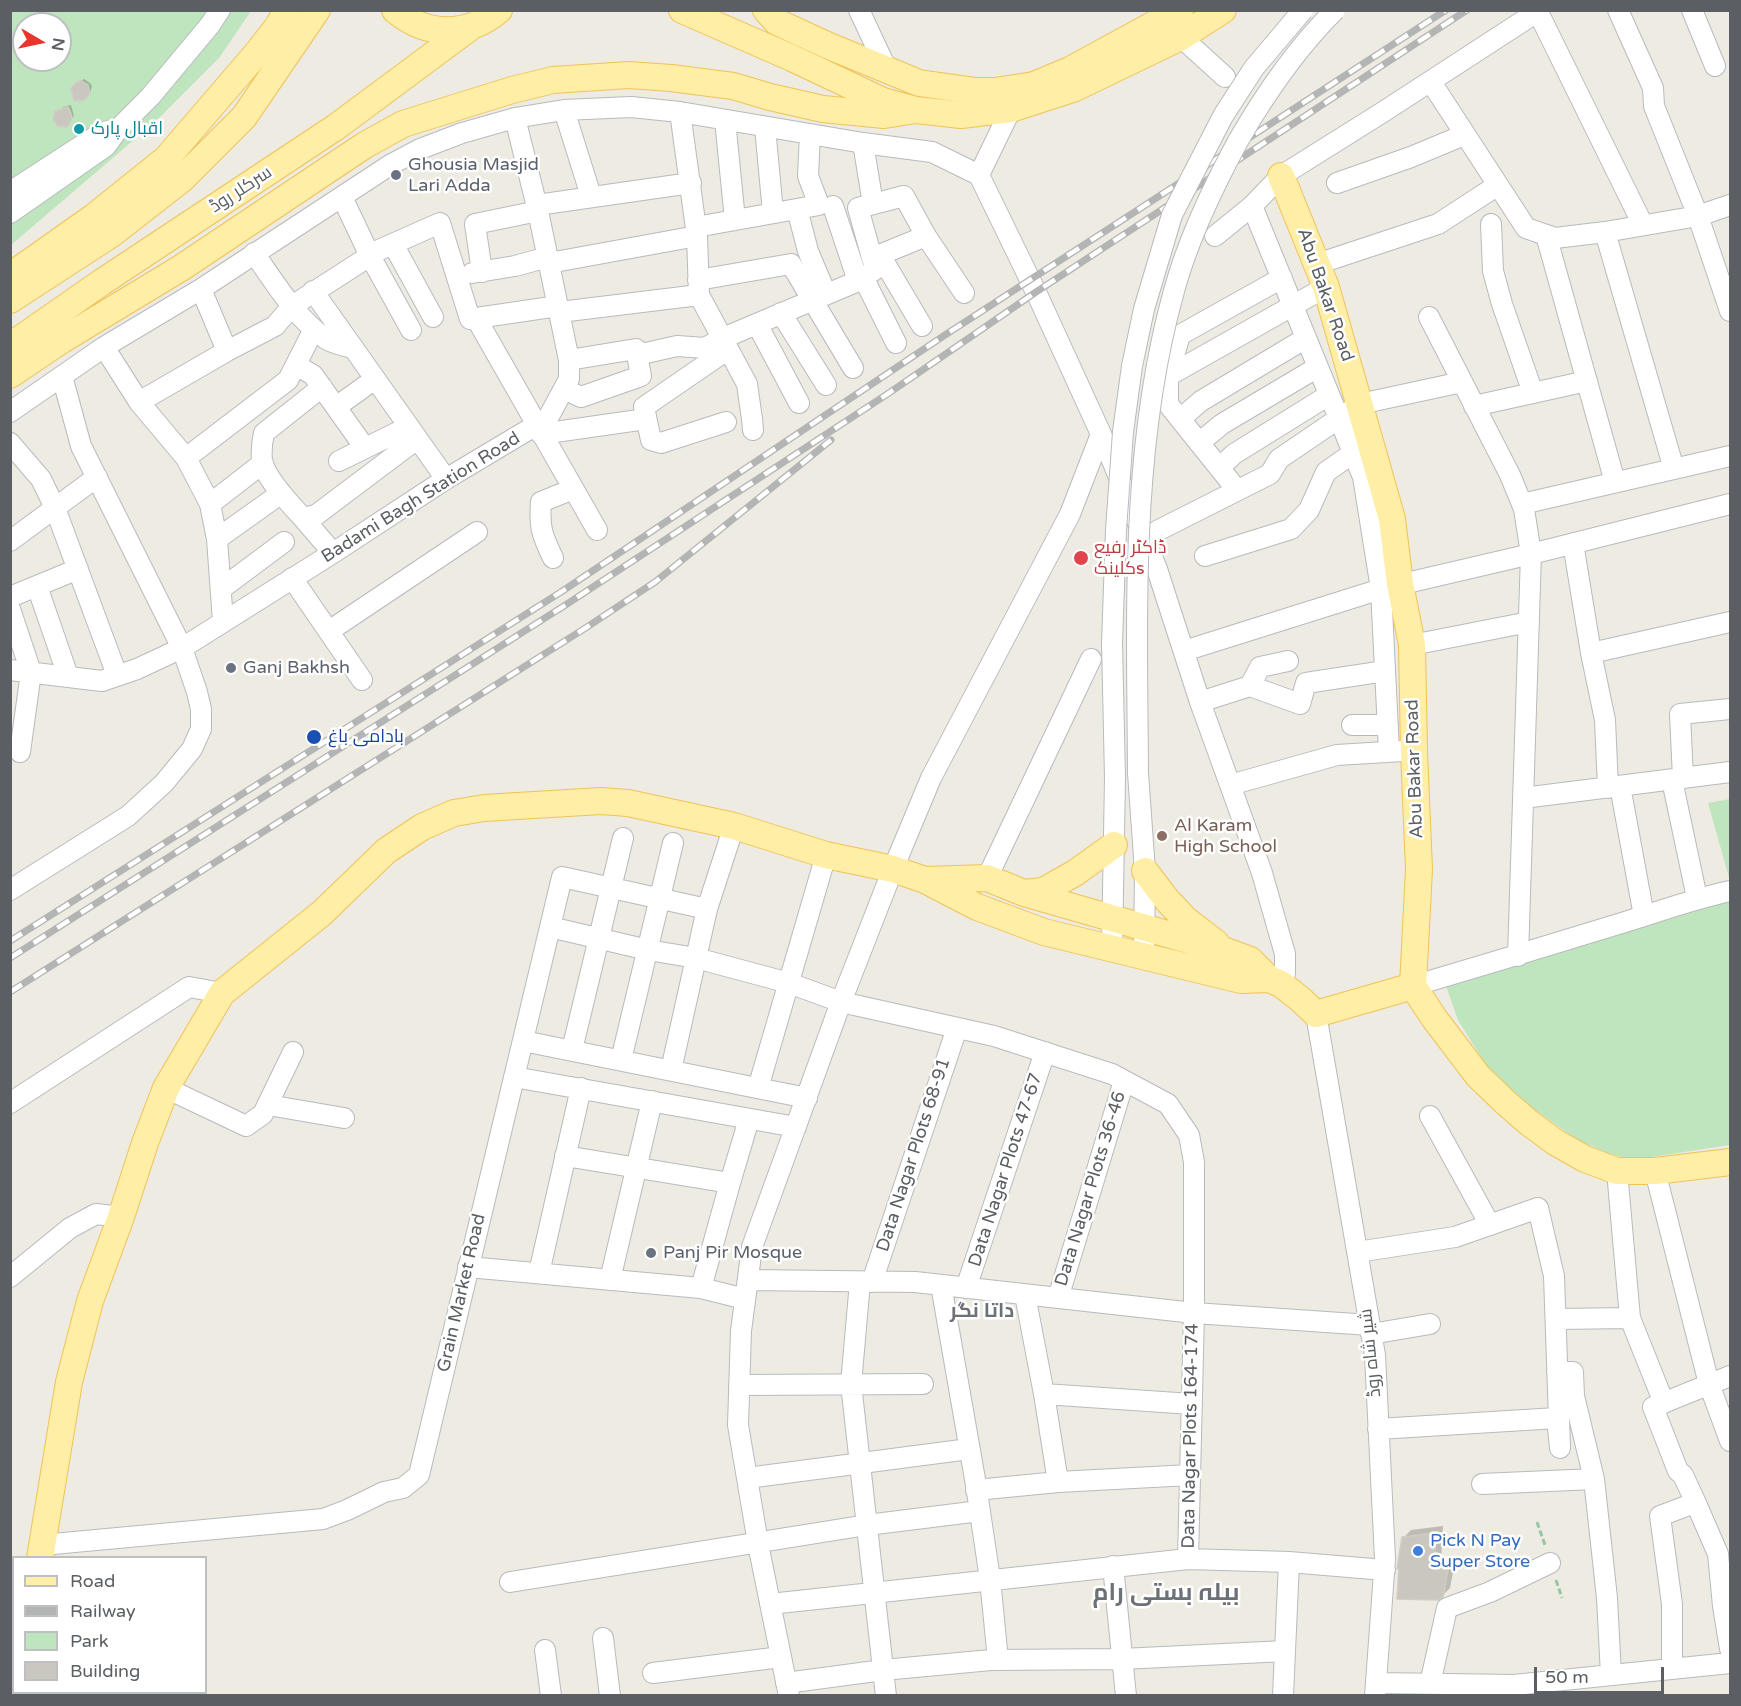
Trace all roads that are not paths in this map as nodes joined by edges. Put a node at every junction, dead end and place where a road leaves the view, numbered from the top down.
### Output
1 (220, 10) edge
2 (287, 10) edge
3 (317, 10) edge
4 (394, 10) edge
5 (516, 10) edge
6 (682, 10) edge
7 (750, 10) edge
8 (859, 10) edge
9 (1180, 10) edge
10 (1223, 10) edge
11 (1304, 10) edge
12 (1335, 10) edge
13 (1618, 10) edge
14 (1692, 10) edge
15 (1539, 11) edge
16 (771, 16) edge
17 (485, 20) edge
18 (1180, 37) junction
19 (1715, 66) dead end
20 (887, 70) junction
21 (1225, 77) dead end
22 (1431, 81) junction
23 (1011, 109) junction
24 (564, 110) junction
25 (916, 110) junction
26 (681, 112) junction
27 (515, 118) junction
28 (725, 120) junction
29 (765, 127) junction
30 (119, 128) junction
31 (810, 134) junction
32 (1464, 135) junction
33 (863, 143) junction
34 (979, 175) junction
35 (1281, 176) junction
36 (691, 183) junction
37 (1337, 183) dead end
38 (1498, 185) junction
39 (10, 192) edge
40 (591, 196) junction
41 (342, 197) junction
42 (873, 204) junction
43 (1731, 205) edge
44 (833, 206) dead end
45 (1252, 206) junction
46 (537, 208) junction
47 (797, 209) junction
48 (10, 213) edge
49 (773, 213) junction
50 (1698, 216) junction
51 (735, 220) junction
52 (1491, 224) dead end
53 (1643, 225) junction
54 (696, 231) junction
55 (1605, 232) junction
56 (1546, 235) junction
57 (926, 236) junction
58 (1215, 236) dead end
59 (393, 244) junction
60 (254, 253) junction
61 (370, 256) junction
62 (876, 257) junction
63 (549, 260) junction
64 (482, 272) junction
65 (10, 276) edge
66 (457, 276) junction
67 (1322, 276) junction
68 (1282, 278) junction
69 (860, 279) junction
70 (698, 288) junction
71 (201, 289) junction
72 (313, 291) junction
73 (964, 293) dead end
74 (819, 297) junction
75 (10, 300) edge
76 (292, 306) junction
77 (1294, 306) junction
78 (559, 309) junction
79 (1731, 311) edge
80 (781, 313) junction
81 (433, 316) dead end
82 (1428, 317) dead end
83 (476, 318) junction
84 (757, 324) junction
85 (922, 326) dead end
86 (314, 329) junction
87 (411, 330) dead end
88 (1306, 338) junction
89 (896, 343) dead end
90 (724, 345) junction
91 (10, 346) edge
92 (104, 347) junction
93 (353, 348) junction
94 (227, 351) junction
95 (637, 355) junction
96 (569, 360) junction
97 (296, 365) junction
98 (1318, 367) junction
99 (853, 368) dead end
100 (10, 375) edge
101 (62, 376) junction
102 (1168, 376) junction
103 (375, 379) junction
104 (1587, 381) junction
105 (1462, 382) junction
106 (826, 386) dead end
107 (322, 387) junction
108 (564, 389) junction
109 (1533, 393) junction
110 (1329, 395) junction
111 (139, 402) junction
112 (799, 404) dead end
113 (1360, 404) junction
114 (1474, 406) junction
115 (336, 407) junction
116 (10, 412) edge
117 (646, 419) junction
118 (1180, 419) junction
119 (1339, 419) junction
120 (726, 422) dead end
121 (539, 430) junction
122 (753, 430) dead end
123 (413, 433) junction
124 (1101, 434) junction
125 (10, 443) edge
126 (1200, 443) junction
127 (365, 448) junction
128 (1353, 453) junction
129 (1731, 456) edge
130 (186, 458) junction
131 (339, 461) dead end
132 (262, 463) junction
133 (1220, 468) junction
134 (1674, 469) junction
135 (97, 477) junction
136 (446, 480) junction
137 (1615, 483) junction
138 (573, 489) junction
139 (1237, 490) junction
140 (280, 494) junction
141 (210, 504) junction
142 (1522, 504) junction
143 (1731, 504) edge
144 (55, 508) junction
145 (303, 518) junction
146 (597, 530) dead end
147 (477, 531) dead end
148 (1157, 531) dead end
149 (217, 539) junction
150 (10, 541) edge
151 (284, 542) dead end
152 (1573, 543) junction
153 (333, 553) junction
154 (1531, 554) junction
155 (1205, 556) dead end
156 (553, 558) dead end
157 (78, 569) junction
158 (292, 578) junction
159 (37, 586) junction
160 (1390, 587) junction
161 (221, 589) junction
162 (10, 597) edge
163 (10, 609) edge
164 (223, 622) junction
165 (1529, 622) junction
166 (1731, 622) edge
167 (329, 631) junction
168 (1412, 645) junction
169 (182, 648) junction
170 (1184, 651) junction
171 (1591, 652) junction
172 (1091, 659) dead end
173 (1288, 661) dead end
174 (10, 670) edge
175 (1385, 671) junction
176 (31, 672) junction
177 (117, 675) junction
178 (68, 676) junction
179 (362, 680) dead end
180 (1250, 687) junction
181 (1200, 702) junction
182 (1731, 709) edge
183 (1352, 725) dead end
184 (1388, 725) junction
185 (1401, 751) junction
186 (20, 752) dead end
187 (1731, 772) edge
188 (1678, 779) junction
189 (1230, 785) junction
190 (1614, 787) junction
191 (1523, 798) junction
192 (734, 826) junction
193 (623, 838) dead end
194 (673, 843) dead end
195 (1114, 845) junction
196 (826, 855) junction
197 (893, 869) junction
198 (1145, 871) junction
199 (987, 878) junction
200 (925, 880) junction
201 (612, 888) junction
202 (10, 890) edge
203 (1731, 891) edge
204 (1024, 893) junction
205 (660, 898) junction
206 (1697, 898) junction
207 (707, 909) junction
208 (1644, 916) junction
209 (1113, 918) junction
210 (550, 927) junction
211 (1144, 927) junction
212 (600, 938) junction
213 (1112, 948) junction
214 (648, 950) junction
215 (1223, 950) junction
216 (1144, 956) junction
217 (1518, 956) junction
218 (696, 958) junction
219 (1275, 981) junction
220 (789, 984) junction
221 (1413, 986) junction
222 (222, 993) junction
223 (841, 1002) junction
224 (1316, 1014) junction
225 (957, 1028) junction
226 (523, 1041) junction
227 (572, 1050) junction
228 (293, 1052) dead end
229 (1045, 1052) junction
230 (621, 1060) junction
231 (671, 1070) junction
232 (514, 1077) junction
233 (1124, 1081) junction
234 (166, 1088) junction
235 (581, 1088) junction
236 (758, 1088) junction
237 (807, 1098) junction
238 (652, 1101) junction
239 (10, 1103) edge
240 (268, 1105) junction
241 (1430, 1116) dead end
242 (344, 1118) dead end
243 (749, 1119) junction
244 (796, 1127) junction
245 (565, 1156) junction
246 (1731, 1161) edge
247 (637, 1168) junction
248 (1655, 1170) junction
249 (1617, 1171) junction
250 (730, 1183) junction
251 (121, 1217) junction
252 (1490, 1225) junction
253 (1357, 1252) junction
254 (468, 1267) junction
255 (539, 1274) junction
256 (10, 1277) edge
257 (610, 1280) junction
258 (866, 1282) junction
259 (940, 1285) junction
260 (701, 1288) junction
261 (966, 1288) junction
262 (746, 1289) junction
263 (1025, 1295) junction
264 (1058, 1298) junction
265 (1194, 1313) junction
266 (1556, 1318) junction
267 (1630, 1318) junction
268 (1430, 1324) dead end
269 (1370, 1330) junction
270 (1557, 1372) junction
271 (1731, 1376) edge
272 (923, 1383) dead end
273 (851, 1384) junction
274 (1709, 1384) junction
275 (739, 1385) junction
276 (1044, 1394) junction
277 (1664, 1403) junction
278 (1192, 1404) junction
279 (1378, 1429) junction
280 (1731, 1441) edge
281 (969, 1449) junction
282 (860, 1463) junction
283 (1190, 1475) junction
284 (747, 1478) junction
285 (1594, 1479) junction
286 (1058, 1482) junction
287 (1482, 1484) dead end
288 (976, 1490) junction
289 (1695, 1500) junction
290 (980, 1511) junction
291 (867, 1525) junction
292 (758, 1543) junction
293 (41, 1551) edge
294 (1188, 1558) junction
295 (1289, 1562) junction
296 (1550, 1563) dead end
297 (1113, 1566) junction
298 (1384, 1570) junction
299 (990, 1579) junction
300 (510, 1582) dead end
301 (874, 1593) junction
302 (770, 1604) junction
303 (603, 1638) dead end
304 (1731, 1649) edge
305 (545, 1650) dead end
306 (1285, 1651) junction
307 (781, 1657) junction
308 (1122, 1659) junction
309 (998, 1660) junction
310 (1731, 1663) edge
311 (1672, 1669) junction
312 (883, 1670) junction
313 (653, 1673) dead end
314 (1611, 1675) junction
315 (1430, 1684) junction
316 (788, 1689) edge
317 (1376, 1689) edge
318 (551, 1695) edge
319 (610, 1695) edge
320 (886, 1695) edge
321 (1126, 1695) edge
322 (1283, 1695) edge

1 - 30 street
2 - 65 main road
3 - 75 main road
4 - 17 main road
5 - 17 main road
6 - 25 main road
7 - 16 main road
8 - 20 street
9 - 20 main road
10 - 18 main road
11 - 195 street, bridge
12 - 198 street, bridge
13 - 50 street
14 - 19 street
15 - 22 street
15 - 53 street
16 - 20 main road
17 - 91 main road, سرکلر روڈ
18 - 21 street
18 - 23 main road
22 - 32 street
22 - 35 street
23 - 25 main road
23 - 34 street
24 - 26 street
24 - 27 street
24 - 40 street
25 - 100 main road
26 - 28 street
26 - 36 street
27 - 41 street
27 - 46 street, Badami Bagh Station Road
28 - 29 street
28 - 51 street
29 - 31 street
29 - 49 street
30 - 39 street
30 - 48 street
31 - 33 street
31 - 47 street
32 - 37 street
32 - 38 street
33 - 34 street
33 - 42 street
34 - 124 street
35 - 45 street
35 - 67 main road, Abu Bakar Road
36 - 40 street
36 - 54 street
38 - 56 street
38 - 67 street
40 - 46 street
41 - 60 street
41 - 61 street
42 - 57 street
42 - 62 street
43 - 50 street
44 - 69 street
45 - 58 street
45 - 68 street
46 - 63 street, Badami Bagh Station Road
46 - 64 street
47 - 49 street
47 - 74 street
49 - 51 street
50 - 53 street
50 - 79 street
51 - 54 street
52 - 109 street
53 - 55 street
54 - 63 street
54 - 70 street
55 - 56 street
55 - 134 street
56 - 104 street
57 - 62 street
57 - 73 street
59 - 61 street
59 - 66 street
59 - 81 street
60 - 71 street
60 - 76 street
61 - 72 street
61 - 87 street
62 - 69 street
62 - 85 street
63 - 64 street
63 - 78 street, Badami Bagh Station Road
64 - 66 street
66 - 83 street
67 - 77 street
67 - 113 main road, Abu Bakar Road
68 - 77 street
68 - 102 street
69 - 74 street
69 - 89 street
70 - 74 street
70 - 78 street
70 - 90 street
71 - 92 street
71 - 94 street
72 - 76 street
72 - 93 street
74 - 80 street
74 - 99 street
76 - 86 street
76 - 94 street
77 - 88 street
77 - 102 street
78 - 83 street
78 - 96 street, Badami Bagh Station Road
80 - 84 street
80 - 106 street
82 - 105 street
83 - 121 street
84 - 90 street
84 - 112 street
86 - 93 street
86 - 97 street
88 - 98 street
88 - 118 street
90 - 95 street
90 - 117 street
90 - 122 street
92 - 101 street
92 - 111 street
93 - 103 street
94 - 111 street
95 - 96 street
95 - 108 street
96 - 108 street, Badami Bagh Station Road
97 - 107 street
97 - 130 street
98 - 110 street
98 - 126 street
101 - 116 street
101 - 135 street
102 - 118 street
103 - 115 street
103 - 123 street
104 - 109 street
104 - 137 street
105 - 113 street
105 - 114 street
107 - 115 street
107 - 132 street
108 - 121 street, Badami Bagh Station Road
109 - 114 street
110 - 119 street
110 - 133 street
111 - 130 street
113 - 119 street
113 - 160 main road, Abu Bakar Road
114 - 142 street
115 - 127 street
117 - 120 street
117 - 121 street
118 - 126 street
119 - 128 street
119 - 139 street
121 - 136 street, Badami Bagh Station Road
121 - 138 street
123 - 127 street
123 - 136 street
123 - 145 street
124 - 170 street
124 - 197 street
125 - 144 street
126 - 133 street
127 - 131 street
128 - 155 street
128 - 160 street
129 - 134 street
130 - 141 street
132 - 140 street
132 - 141 street
133 - 139 street
134 - 137 street
135 - 144 street
135 - 169 street
136 - 153 street, Badami Bagh Station Road
137 - 142 street
138 - 146 street
138 - 156 street
139 - 148 street
140 - 145 street
140 - 149 street
141 - 149 street
142 - 154 street
143 - 152 street
144 - 150 street
144 - 157 street
145 - 153 street
147 - 167 street
149 - 161 street
151 - 161 street
152 - 154 street
152 - 171 street
153 - 158 street, Badami Bagh Station Road
154 - 160 street
154 - 165 street
157 - 159 street
157 - 177 street
158 - 164 street, Badami Bagh Station Road
158 - 167 street
159 - 162 street
159 - 178 street
160 - 168 main road, Abu Bakar Road
160 - 170 street
160 - 175 street
161 - 164 street
163 - 176 street
164 - 169 street, Badami Bagh Station Road
165 - 168 street
165 - 191 street
166 - 171 street
167 - 179 street
168 - 185 main road, Abu Bakar Road
169 - 177 street, Badami Bagh Station Road
169 - 202 street
170 - 181 street
171 - 190 street
172 - 199 street
173 - 180 street
174 - 176 street, Badami Bagh Station Road
175 - 180 street
175 - 184 street
176 - 178 street, Badami Bagh Station Road
176 - 186 street
177 - 178 street, Badami Bagh Station Road
180 - 181 street
181 - 189 street
182 - 188 street
183 - 184 street
184 - 185 street
185 - 189 street
185 - 221 main road, Abu Bakar Road
187 - 188 street
188 - 190 street
188 - 206 street
189 - 219 street
190 - 191 street
190 - 208 street
191 - 217 street
192 - 196 main road
192 - 207 street
192 - 222 main road
193 - 201 street
194 - 205 street
195 - 204 main road
195 - 209 street
196 - 197 main road
196 - 220 street
197 - 200 main road
197 - 223 street
198 - 211 street
198 - 215 main road
199 - 200 main road
199 - 204 main road
200 - 213 main road
201 - 205 street, Grain Market Road
201 - 210 street, Grain Market Road
201 - 212 street
203 - 206 street
204 - 209 main road
205 - 207 street, Grain Market Road
205 - 214 street
206 - 208 street
207 - 218 street
208 - 217 street
209 - 211 main road
209 - 213 street
210 - 212 street
210 - 226 street, Grain Market Road
211 - 215 main road
211 - 216 street
212 - 214 street
212 - 227 street
213 - 216 main road
214 - 218 street
214 - 230 street
215 - 219 main road
216 - 219 main road
217 - 221 street
218 - 220 street
218 - 231 street
219 - 224 main road
220 - 223 street
220 - 236 street
221 - 224 main road
221 - 249 main road
222 - 234 main road
222 - 239 street
223 - 225 street
223 - 237 street
224 - 253 street, شیر شاہ روڈ
225 - 229 street
225 - 258 street, Data Nagar Plots 68-91
226 - 227 street
226 - 232 street, Grain Market Road
227 - 230 street
228 - 240 street
229 - 233 street
229 - 261 street, Data Nagar Plots 47-67
230 - 231 street
231 - 236 street
232 - 235 street
232 - 254 street, Grain Market Road
233 - 264 street, Data Nagar Plots 36-46
233 - 265 street, Data Nagar Plots 164-174
234 - 240 street
234 - 251 main road
235 - 238 street
235 - 245 street
236 - 237 street
237 - 244 street
238 - 243 street
238 - 247 street
240 - 242 street
241 - 252 street
243 - 244 street
243 - 250 street
244 - 262 street
245 - 247 street
245 - 255 street
246 - 248 main road
247 - 250 street
247 - 257 street
248 - 249 main road
248 - 274 street
249 - 267 street
250 - 260 street
251 - 256 street
251 - 293 main road
252 - 253 street
252 - 266 street
253 - 269 street, شیر شاہ روڈ
254 - 255 street
254 - 293 street, Grain Market Road
255 - 257 street
257 - 260 street
258 - 259 street
258 - 262 street
258 - 273 street, Data Nagar Plots 68-91
259 - 261 street
259 - 281 street
260 - 262 street
261 - 263 street
262 - 275 street
263 - 264 street
263 - 276 street
264 - 265 street
265 - 269 street
265 - 278 street, Data Nagar Plots 164-174
266 - 267 street
266 - 270 street
267 - 277 street
268 - 269 street
269 - 279 street, شیر شاہ روڈ
270 - 279 street
270 - 285 street
271 - 274 street
272 - 273 street
273 - 275 street
273 - 282 street, Data Nagar Plots 68-91
274 - 277 street
274 - 280 street
275 - 284 street
276 - 278 street
276 - 286 street
277 - 289 street
278 - 283 street, Data Nagar Plots 164-174
279 - 298 street, شیر شاہ روڈ
281 - 282 street
281 - 288 street
282 - 284 street
282 - 291 street, Data Nagar Plots 68-91
283 - 286 street
283 - 294 street, Data Nagar Plots 164-174
284 - 292 street
285 - 287 street
285 - 314 street
286 - 288 street
288 - 290 street
289 - 304 street
289 - 311 street
290 - 291 street
290 - 299 street
291 - 292 street
291 - 301 street, Data Nagar Plots 68-91
292 - 300 street
292 - 302 street
294 - 295 street
294 - 297 street
295 - 298 street
295 - 306 street
296 - 315 street
297 - 299 street
297 - 308 street
298 - 317 street, شیر شاہ روڈ
299 - 301 street
299 - 309 street
301 - 302 street
301 - 312 street, Data Nagar Plots 68-91
302 - 307 street
303 - 319 street
305 - 318 street
306 - 308 street
306 - 322 street
307 - 313 street
307 - 316 street
308 - 309 street
308 - 321 street
309 - 312 street
310 - 311 street
311 - 314 street
312 - 316 street
312 - 320 street, Data Nagar Plots 68-91
314 - 315 street
315 - 317 street

